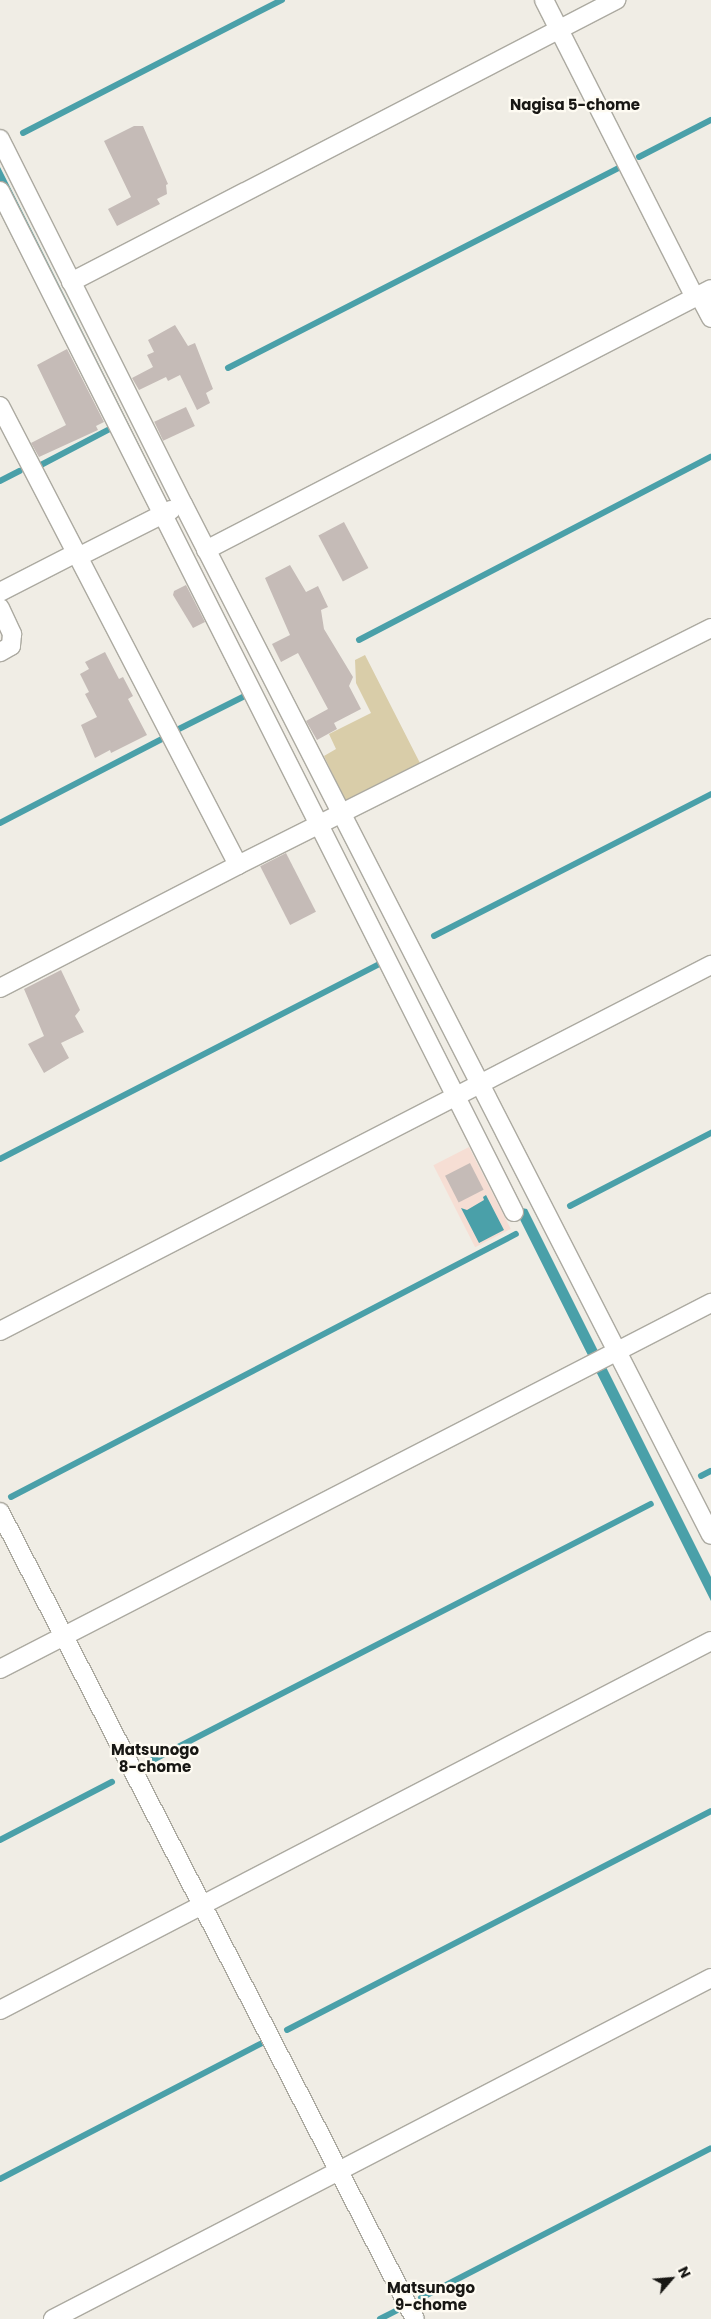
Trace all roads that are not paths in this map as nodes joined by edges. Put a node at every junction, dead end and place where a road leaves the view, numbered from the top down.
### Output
1 (544, 0) edge
2 (616, 0) edge
3 (560, 29) junction
4 (0, 139) edge
5 (0, 191) edge
6 (71, 282) junction
7 (702, 294) edge
8 (711, 318) edge
9 (0, 406) edge
10 (173, 509) junction
11 (206, 550) junction
12 (77, 555) junction
13 (0, 592) edge
14 (0, 608) edge
15 (711, 628) edge
16 (0, 652) edge
17 (341, 813) junction
18 (318, 825) junction
19 (238, 865) junction
20 (711, 965) edge
21 (0, 988) edge
22 (468, 1090) junction
23 (514, 1212) dead end
24 (711, 1303) edge
25 (0, 1332) edge
26 (613, 1354) junction
27 (0, 1512) edge
28 (711, 1535) edge
29 (64, 1636) junction
30 (711, 1641) edge
31 (0, 1669) edge
32 (204, 1904) junction
33 (711, 1978) edge
34 (0, 2010) edge
35 (338, 2170) junction
36 (53, 2319) edge
37 (415, 2319) edge

1 - 3 street
2 - 3 street
3 - 6 street
3 - 7 street
4 - 6 street
5 - 10 street
6 - 10 street
7 - 8 street
7 - 11 street
9 - 12 street
10 - 11 street
10 - 12 street
10 - 18 street
11 - 17 street
12 - 13 street
12 - 19 street
14 - 16 street
15 - 17 street
17 - 18 street
17 - 22 street
18 - 19 street
18 - 22 street
19 - 21 street
20 - 22 street
22 - 23 street
22 - 25 street
22 - 26 street
24 - 26 street
26 - 28 street
26 - 29 street
27 - 29 street
29 - 31 street
29 - 32 street
30 - 32 street
32 - 34 street
32 - 35 street
33 - 35 street
35 - 36 street
35 - 37 street

